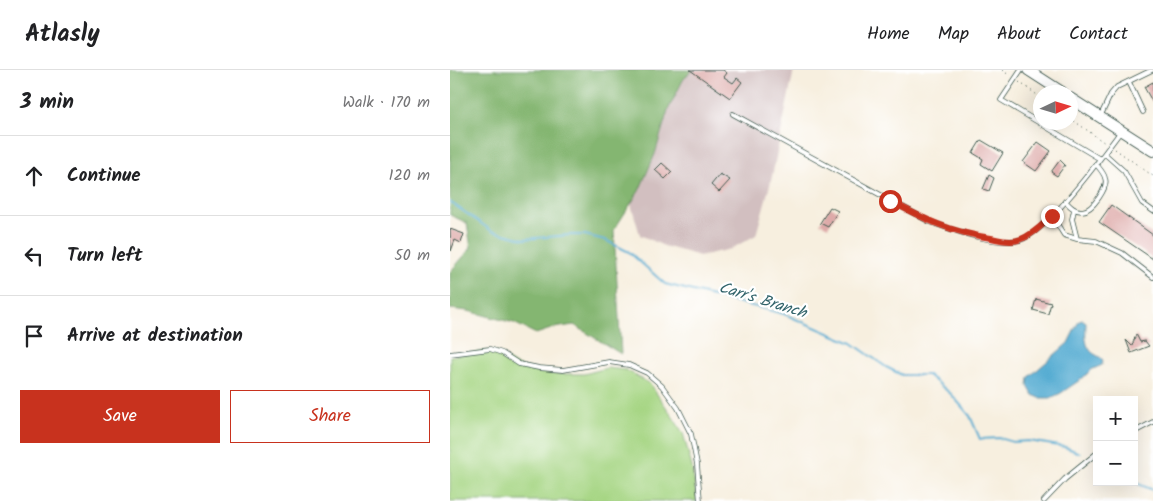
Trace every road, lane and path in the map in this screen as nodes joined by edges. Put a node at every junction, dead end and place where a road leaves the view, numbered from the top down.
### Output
1 (1002, 70) edge
2 (1021, 70) edge
3 (1028, 70) edge
4 (1152, 70) edge
5 (1010, 76) dead end
6 (1019, 82) dead end
7 (1129, 82) junction
8 (1051, 85) edge
9 (1033, 92) edge
10 (1078, 103) edge
11 (1143, 112) dead end
12 (733, 114) dead end
13 (1100, 117) junction
14 (1078, 123) edge
15 (1121, 131) junction
16 (1098, 137) dead end
17 (1117, 151) dead end
18 (1153, 151) edge
19 (1105, 154) junction
20 (1100, 159) junction
21 (1096, 164) junction
22 (1153, 176) edge
23 (1065, 202) junction
24 (1074, 210) junction
25 (1153, 211) edge
26 (1052, 216) junction
27 (1077, 239) junction
28 (1153, 277) edge
29 (450, 354) edge
30 (1153, 422) edge
31 (1138, 430) edge
32 (1093, 455) edge
33 (700, 501) edge
34 (1044, 501) edge

1 - 5 path
2 - 20 lane
3 - 8 street
4 - 7 lane
6 - 9 path
7 - 11 lane
7 - 13 lane
10 - 13 street
12 - 26 lane
13 - 15 street
14 - 16 path
15 - 18 street
15 - 19 lane
17 - 22 path
19 - 20 lane
19 - 25 lane
20 - 21 lane
21 - 23 lane
21 - 24 lane
23 - 24 lane
23 - 26 lane
24 - 27 lane
26 - 27 lane
27 - 28 lane
29 - 33 lane
30 - 31 lane
32 - 34 lane

